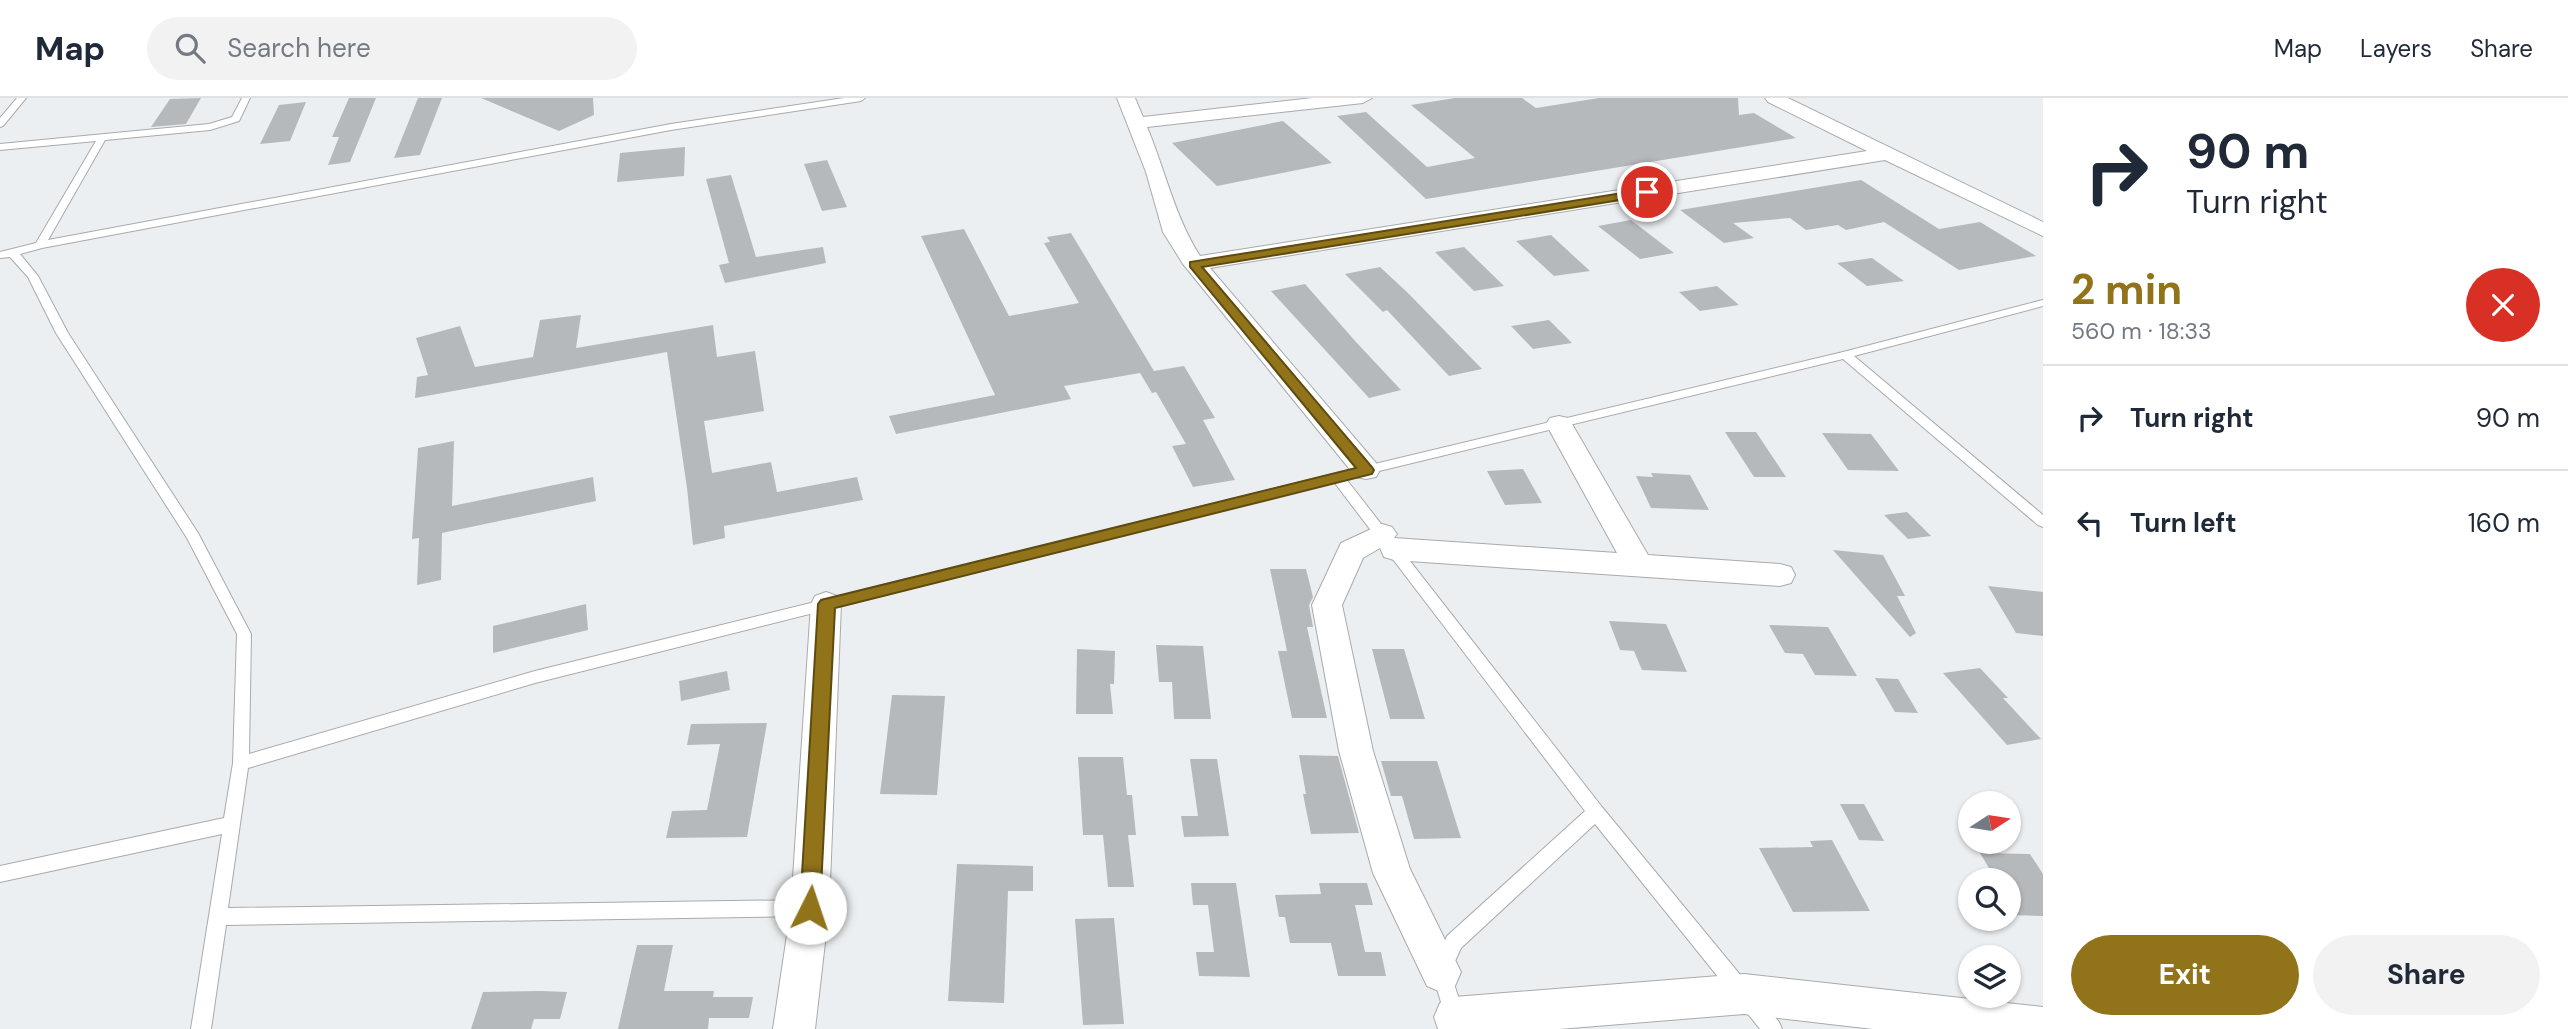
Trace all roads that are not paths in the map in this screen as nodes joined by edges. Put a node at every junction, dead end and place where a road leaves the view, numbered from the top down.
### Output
1 (22, 98) edge
2 (246, 98) edge
3 (861, 98) edge
4 (1126, 98) edge
5 (1363, 98) edge
6 (1774, 98) edge
7 (1136, 123) junction
8 (0, 124) edge
9 (101, 140) junction
10 (0, 147) edge
11 (1887, 155) junction
12 (2043, 230) edge
13 (40, 245) junction
14 (7, 254) edge
15 (1194, 264) junction
16 (2043, 303) edge
17 (1844, 355) junction
18 (1559, 424) junction
19 (1366, 470) junction
20 (1337, 477) junction
21 (2043, 522) edge
22 (1388, 542) junction
23 (1640, 567) junction
24 (1780, 575) dead end
25 (827, 604) junction
26 (241, 763) junction
27 (1596, 812) junction
28 (231, 824) junction
29 (0, 874) edge
30 (810, 908) junction
31 (218, 918) junction
32 (1441, 972) junction
33 (1744, 994) junction
34 (1456, 1023) edge
35 (2043, 1028) edge
36 (201, 1029) edge
37 (794, 1029) edge
38 (1772, 1029) edge

1 - 8 lane
2 - 9 lane
3 - 13 lane
4 - 7 street
5 - 7 street
6 - 11 street
7 - 15 street
9 - 10 lane
9 - 13 lane
11 - 12 street
11 - 15 street
13 - 14 lane
14 - 26 lane
15 - 19 street
16 - 17 lane
17 - 18 lane
17 - 21 lane
18 - 19 lane
18 - 23 street
19 - 20 lane
20 - 22 lane
20 - 25 lane
22 - 23 street
22 - 27 lane
22 - 32 street
23 - 24 street
25 - 26 lane
25 - 30 street
26 - 28 lane
27 - 32 lane
27 - 33 lane
28 - 29 lane
28 - 31 lane
30 - 31 lane
30 - 37 street
31 - 36 lane
32 - 34 lane
33 - 34 street
33 - 35 street
33 - 38 lane

